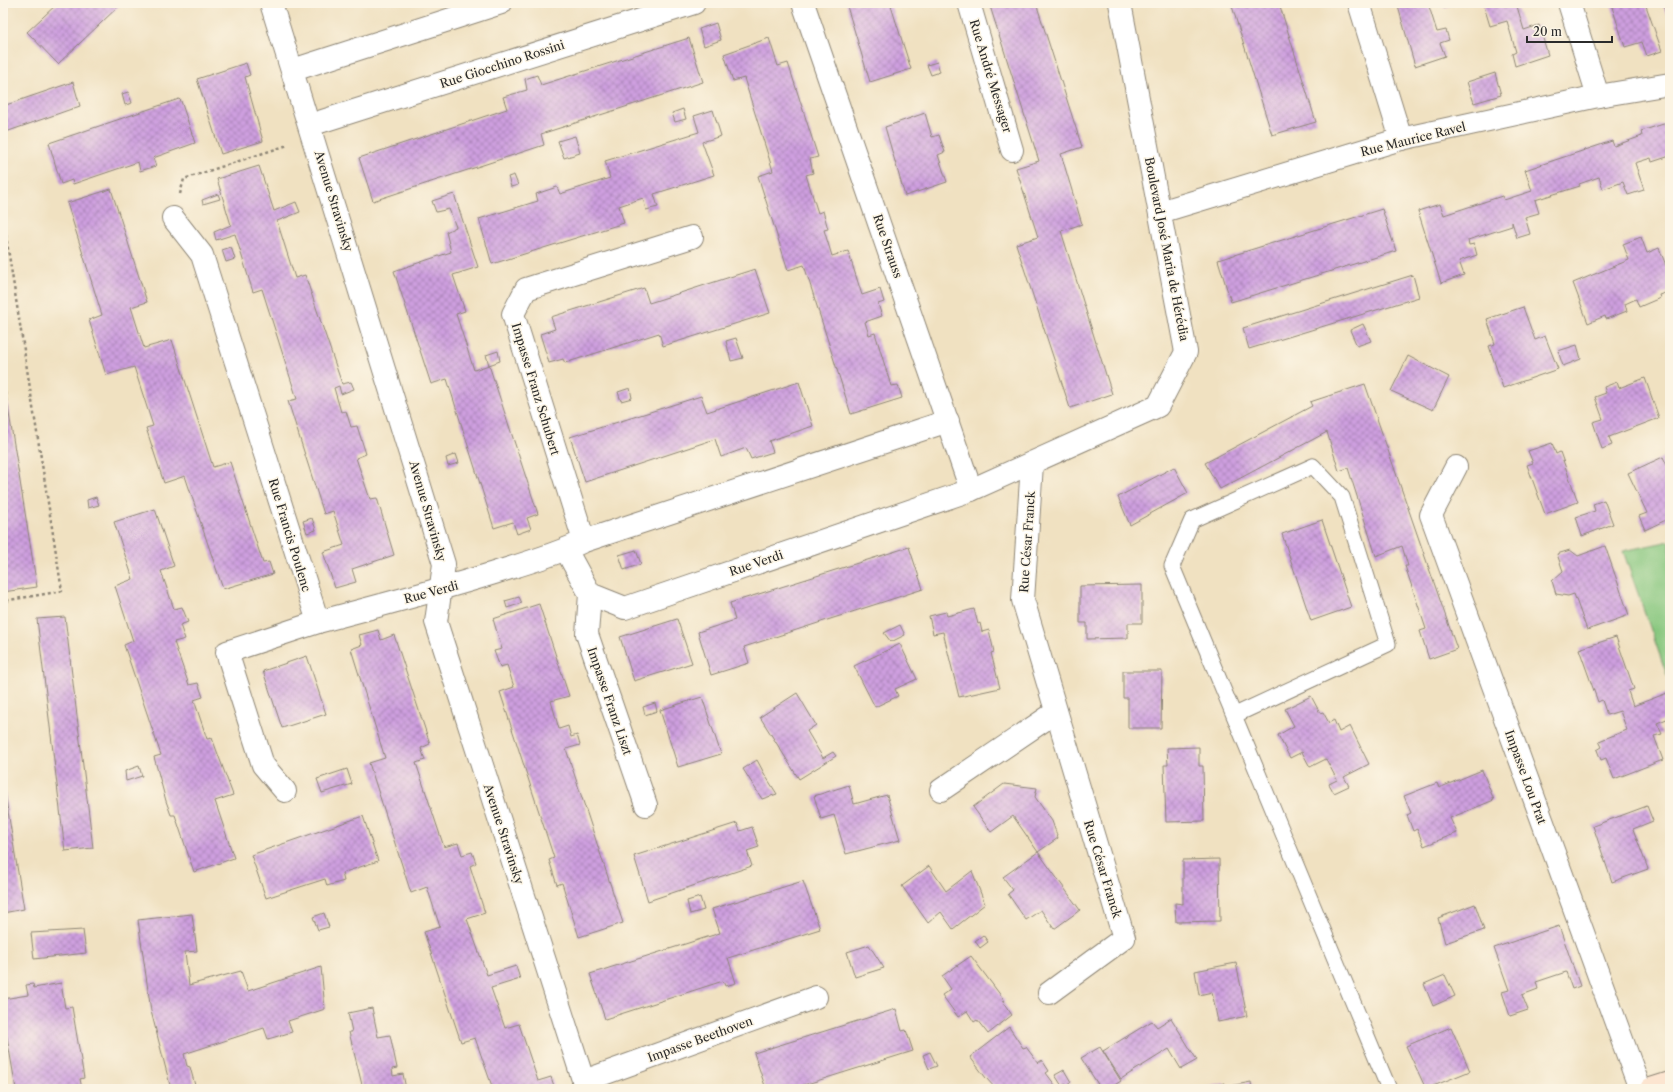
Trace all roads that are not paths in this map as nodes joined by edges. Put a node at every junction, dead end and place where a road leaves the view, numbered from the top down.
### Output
1 (271, 3) edge
2 (501, 3) edge
3 (694, 3) edge
4 (803, 3) edge
5 (969, 3) edge
6 (1120, 3) edge
7 (1359, 3) edge
8 (1569, 3) edge
9 (293, 70) junction
10 (1670, 84) edge
11 (1598, 96) junction
12 (312, 131) junction
13 (1401, 139) junction
14 (1012, 150) dead end
15 (1160, 212) junction
16 (173, 218) road end
17 (692, 237) dead end
18 (948, 421) junction
19 (1032, 464) junction
20 (1456, 467) dead end
21 (971, 490) junction
22 (575, 546) junction
23 (442, 589) junction
24 (590, 594) junction
25 (318, 622) junction
26 (1056, 712) junction
27 (1235, 715) junction
28 (941, 790) dead end
29 (285, 791) dead end
30 (646, 805) dead end
31 (1049, 993) dead end
32 (816, 997) dead end
33 (1670, 1083) edge
34 (585, 1085) edge
35 (1389, 1089) edge
36 (1640, 1089) edge
37 (1651, 1089) edge

1 - 9 street, Avenue Stravinsky
2 - 9 street
3 - 12 street, Rue Giocchino Rossini
4 - 18 street, Rue Strauss
5 - 14 street, Rue André Messager
6 - 15 street, Boulevard José Maria de Hérédia
7 - 13 street
8 - 11 street
9 - 12 street, Avenue Stravinsky
10 - 11 street, Rue Maurice Ravel
11 - 13 street, Rue Maurice Ravel
12 - 23 street, Avenue Stravinsky
13 - 15 street, Rue Maurice Ravel
15 - 19 street, Boulevard José Maria de Hérédia
16 - 25 street, Rue Francis Poulenc
17 - 22 street, Impasse Franz Schubert
18 - 21 street, Rue Strauss
18 - 22 street, Rue Verdi
19 - 21 street, Boulevard José Maria de Hérédia
19 - 26 street, Rue César Franck
20 - 36 street, Impasse Lou Prat
21 - 24 street, Rue Verdi
22 - 23 street, Rue Verdi
22 - 24 street
23 - 25 street, Rue Verdi
23 - 34 street, Avenue Stravinsky
24 - 30 street, Impasse Franz Liszt
25 - 29 street
26 - 28 street
26 - 31 street, Rue César Franck
27 - 27 lane
27 - 35 lane
32 - 34 street, Impasse Beethoven
33 - 37 street

